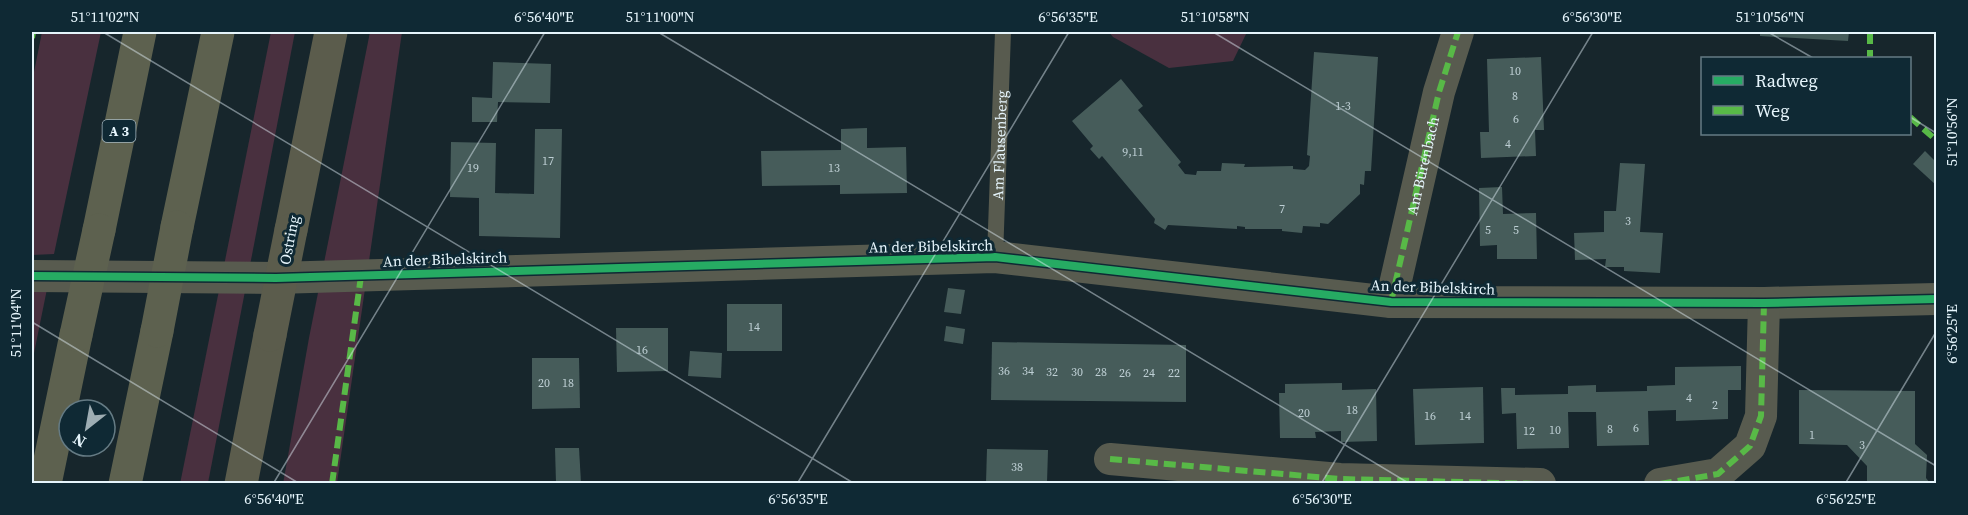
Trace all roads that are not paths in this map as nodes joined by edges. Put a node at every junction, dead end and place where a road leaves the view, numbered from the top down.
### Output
1 (140, 32) edge
2 (218, 32) edge
3 (331, 32) edge
4 (1003, 32) edge
5 (1458, 32) edge
6 (995, 257) junction
7 (32, 276) edge
8 (1936, 300) edge
9 (1391, 302) junction
10 (1764, 303) junction
11 (1110, 459) dead end
12 (1340, 481) edge
13 (45, 483) edge
14 (125, 483) edge
15 (241, 483) edge
16 (1540, 483) edge
17 (1660, 483) edge

1 - 13 highway, A 3, bridge
2 - 14 highway, bridge
3 - 15 main road, Ostring, bridge
4 - 6 lane, Am Flausenberg
5 - 9 street, Am Bürenbach
6 - 7 street, An der Bibelskirch
6 - 9 street, An der Bibelskirch
8 - 10 street, An der Bibelskirch
9 - 10 street, An der Bibelskirch
10 - 17 street
11 - 12 street
12 - 16 street

